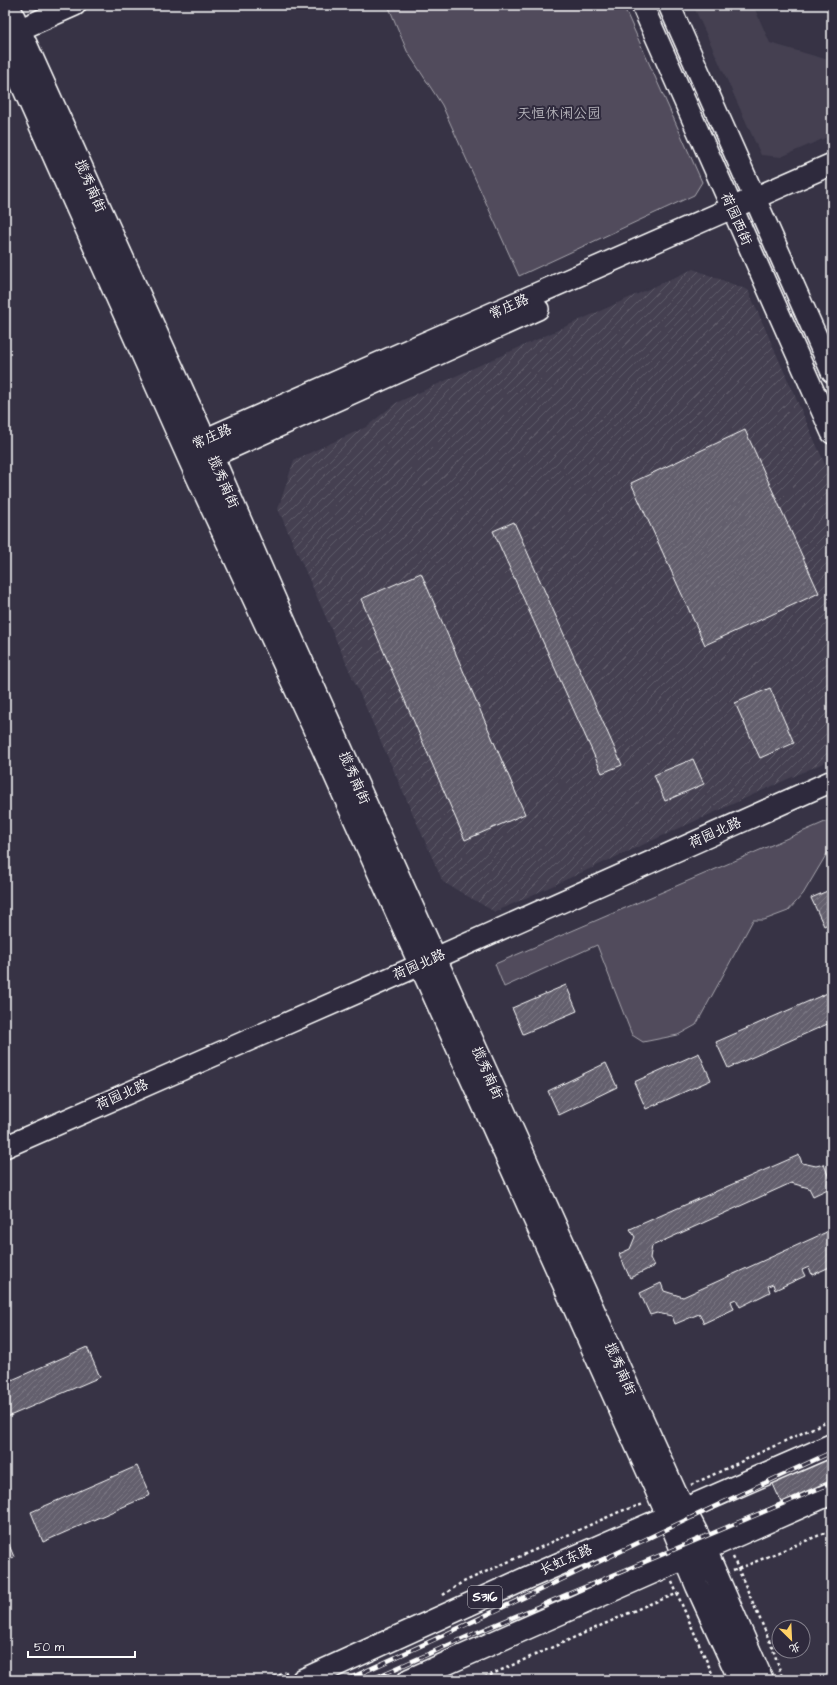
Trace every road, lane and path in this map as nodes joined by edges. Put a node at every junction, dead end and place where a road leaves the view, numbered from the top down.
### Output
1 (8, 5) edge
2 (75, 5) edge
3 (642, 5) edge
4 (670, 5) edge
5 (9, 37) edge
6 (832, 164) edge
7 (832, 177) edge
8 (757, 204) junction
9 (734, 214) junction
10 (832, 372) edge
11 (832, 433) edge
12 (208, 448) junction
13 (189, 457) junction
14 (832, 781) edge
15 (428, 961) junction
16 (5, 1147) edge
17 (832, 1445) edge
18 (832, 1493) edge
19 (676, 1512) junction
20 (832, 1530) edge
21 (725, 1541) junction
22 (696, 1554) junction
23 (666, 1567) junction
24 (738, 1569) junction
25 (717, 1577) junction
26 (687, 1589) junction
27 (303, 1680) edge
28 (409, 1680) edge
29 (479, 1680) edge
30 (716, 1680) edge
31 (740, 1680) edge
32 (762, 1680) edge
33 (784, 1680) edge

1 - 5 main road, 揽秀南街
2 - 5 street
3 - 9 street, 荷园西街
4 - 8 street, 荷园西街
5 - 12 main road, 揽秀南街
5 - 13 main road, 揽秀南街
6 - 8 street, 常庄路
7 - 8 street, 常庄路
8 - 9 street, 常庄路
8 - 10 street, 荷园西街
9 - 11 street, 荷园西街
9 - 12 street, 常庄路
12 - 13 street, 常庄路
12 - 15 main road, 揽秀南街
13 - 15 main road, 揽秀南街
14 - 15 street, 荷园北路
15 - 16 street, 荷园北路
15 - 19 main road, 揽秀南街
17 - 19 main road, 长虹东路 / S316
18 - 21 main road
19 - 22 main road, 揽秀南街
19 - 27 main road, 长虹东路 / S316
20 - 24 path
21 - 22 main road
21 - 24 path
22 - 23 main road
22 - 25 main road
22 - 26 main road
23 - 26 path
23 - 28 main road
24 - 25 path
24 - 33 path
25 - 32 main road
26 - 29 path
26 - 30 path
26 - 31 main road

